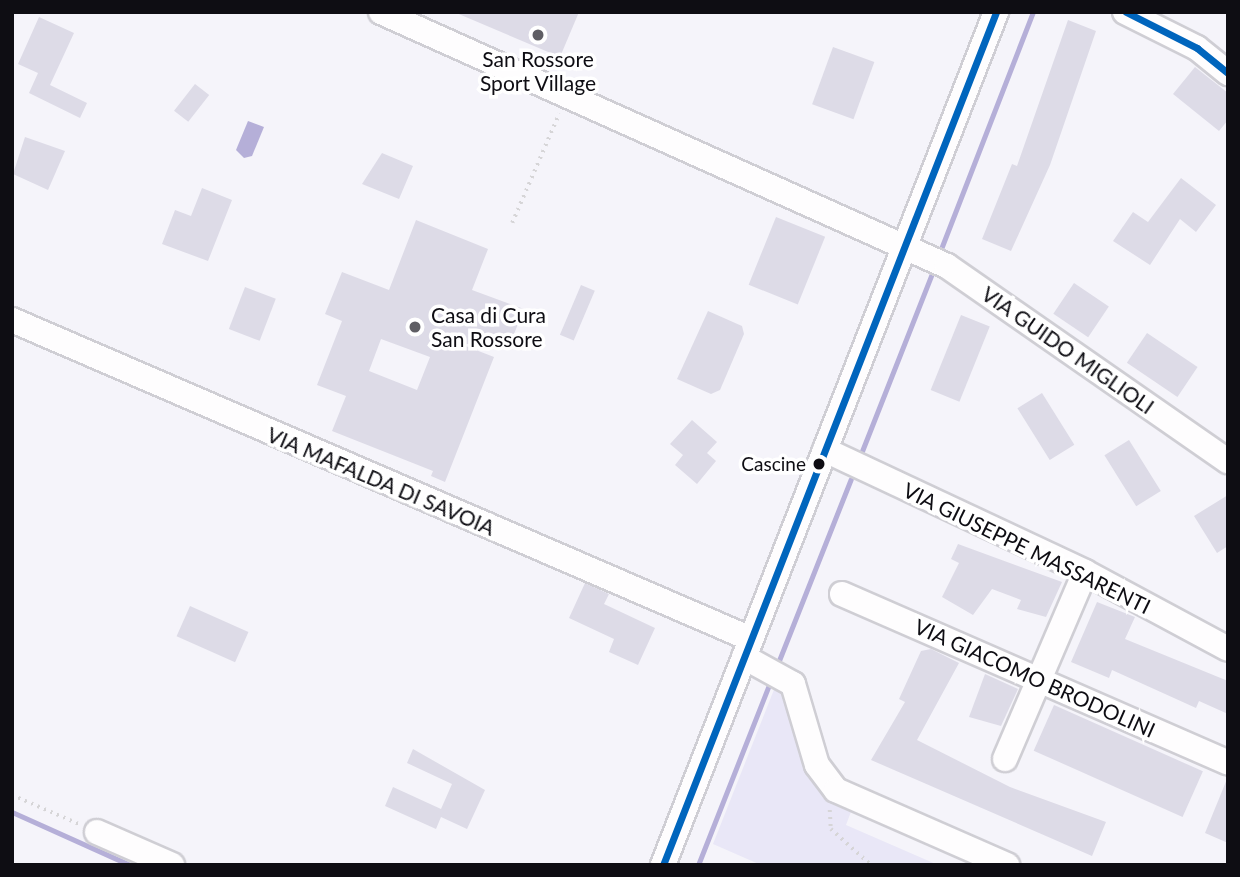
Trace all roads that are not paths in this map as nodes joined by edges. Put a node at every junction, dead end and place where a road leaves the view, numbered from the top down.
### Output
1 (381, 12) edge
2 (996, 12) edge
3 (1125, 12) edge
4 (1228, 73) edge
5 (925, 256) junction
6 (12, 320) edge
7 (825, 450) junction
8 (1228, 461) edge
9 (1085, 572) junction
10 (842, 594) dead end
11 (1227, 646) edge
12 (761, 659) junction
13 (1038, 680) junction
14 (1005, 759) dead end
15 (1228, 763) edge
16 (96, 832) road end
17 (172, 865) edge
18 (663, 865) edge
19 (1007, 865) edge

1 - 5 street, VIA GUIDO MIGLIOLI
2 - 5 street
3 - 4 street
5 - 7 street
5 - 8 street, VIA GUIDO MIGLIOLI
6 - 12 street, VIA MAFALDA DI SAVOIA
7 - 9 street, VIA GIUSEPPE MASSARENTI
7 - 12 street
9 - 11 street, VIA GIUSEPPE MASSARENTI
9 - 13 street
10 - 13 street, VIA GIACOMO BRODOLINI
12 - 18 street
12 - 19 street
13 - 14 street
13 - 15 street, VIA GIACOMO BRODOLINI
16 - 17 street

